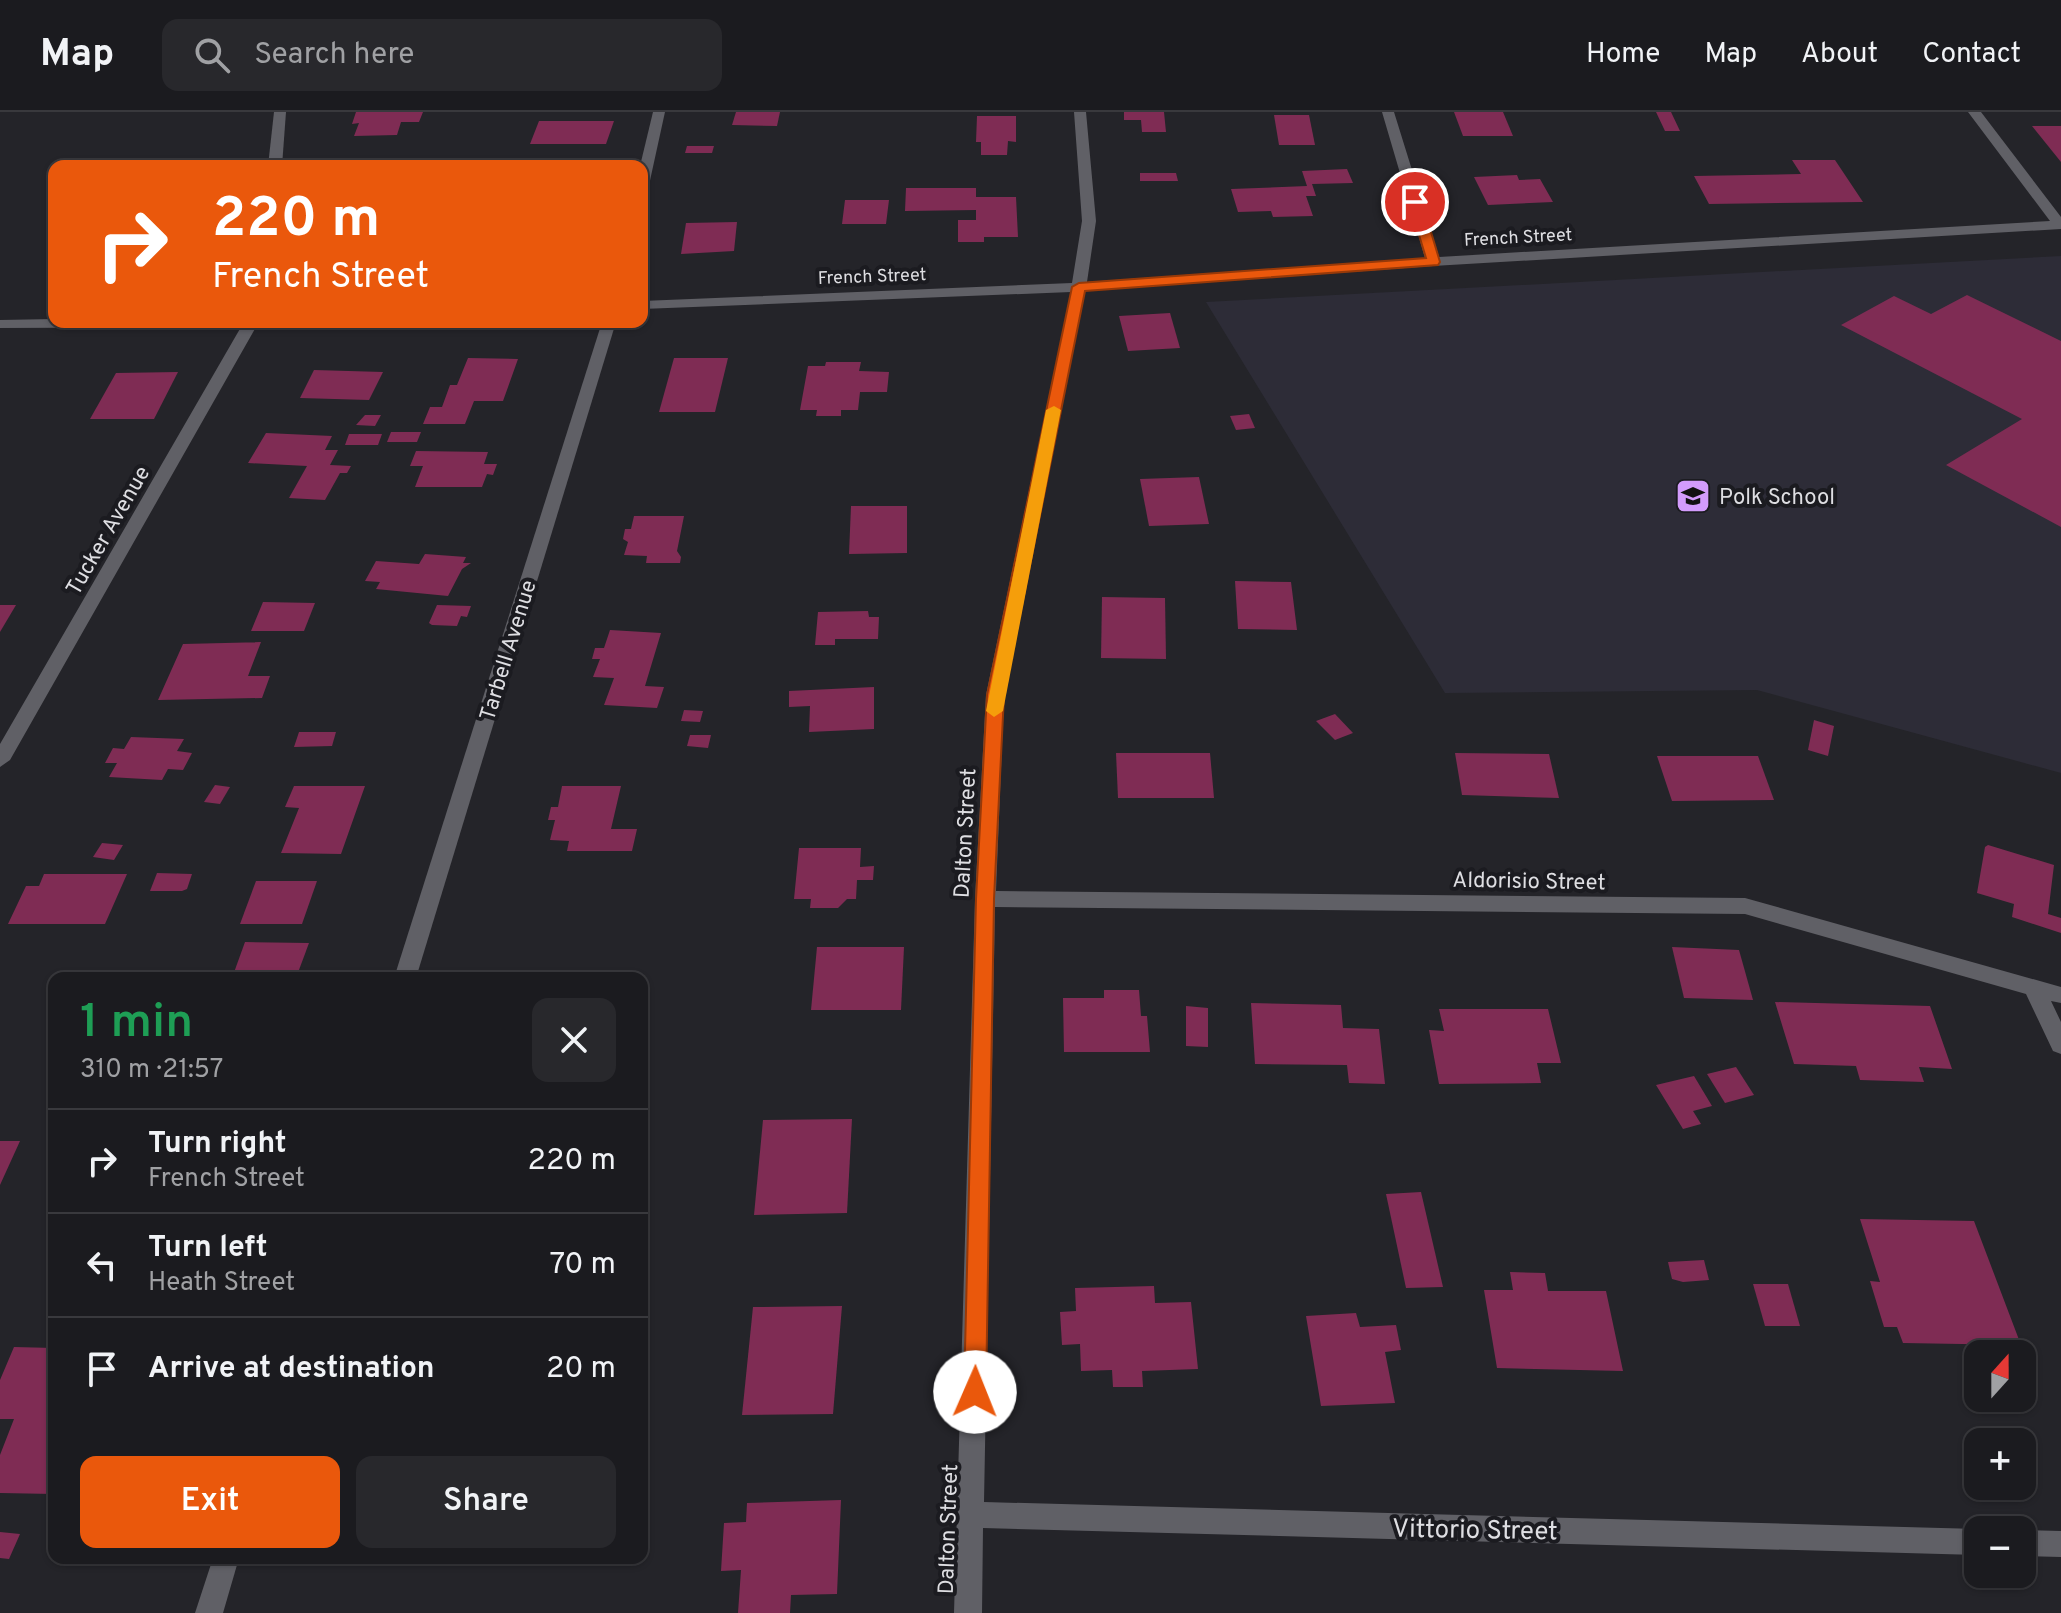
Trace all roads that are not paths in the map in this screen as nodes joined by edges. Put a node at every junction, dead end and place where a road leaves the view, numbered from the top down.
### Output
1 (280, 112) edge
2 (659, 112) edge
3 (1080, 112) edge
4 (1388, 112) edge
5 (1974, 112) edge
6 (276, 160) edge
7 (648, 160) edge
8 (2060, 225) edge
9 (1433, 262) junction
10 (1079, 287) junction
11 (648, 305) edge
12 (0, 324) edge
13 (48, 324) edge
14 (248, 328) edge
15 (607, 328) edge
16 (0, 760) edge
17 (985, 899) junction
18 (407, 972) edge
19 (2034, 987) junction
20 (2061, 995) edge
21 (2061, 1045) edge
22 (972, 1515) junction
23 (1964, 1542) edge
24 (2036, 1543) edge
25 (2061, 1544) edge
26 (224, 1564) edge
27 (209, 1613) edge
28 (968, 1613) edge

1 - 6 street
2 - 7 street
3 - 10 street, Dalton Street
4 - 9 street
5 - 8 street
8 - 9 street, French Street
9 - 10 street, French Street
10 - 11 street, French Street
10 - 17 street, Dalton Street
12 - 13 street
14 - 16 street, Tucker Avenue
15 - 18 street, Tarbell Avenue
17 - 19 street, Aldorisio Street
17 - 22 street, Dalton Street
19 - 20 street, Aldorisio Street
19 - 21 street
22 - 23 street, Vittorio Street
22 - 28 street, Dalton Street
24 - 25 street
26 - 27 street

